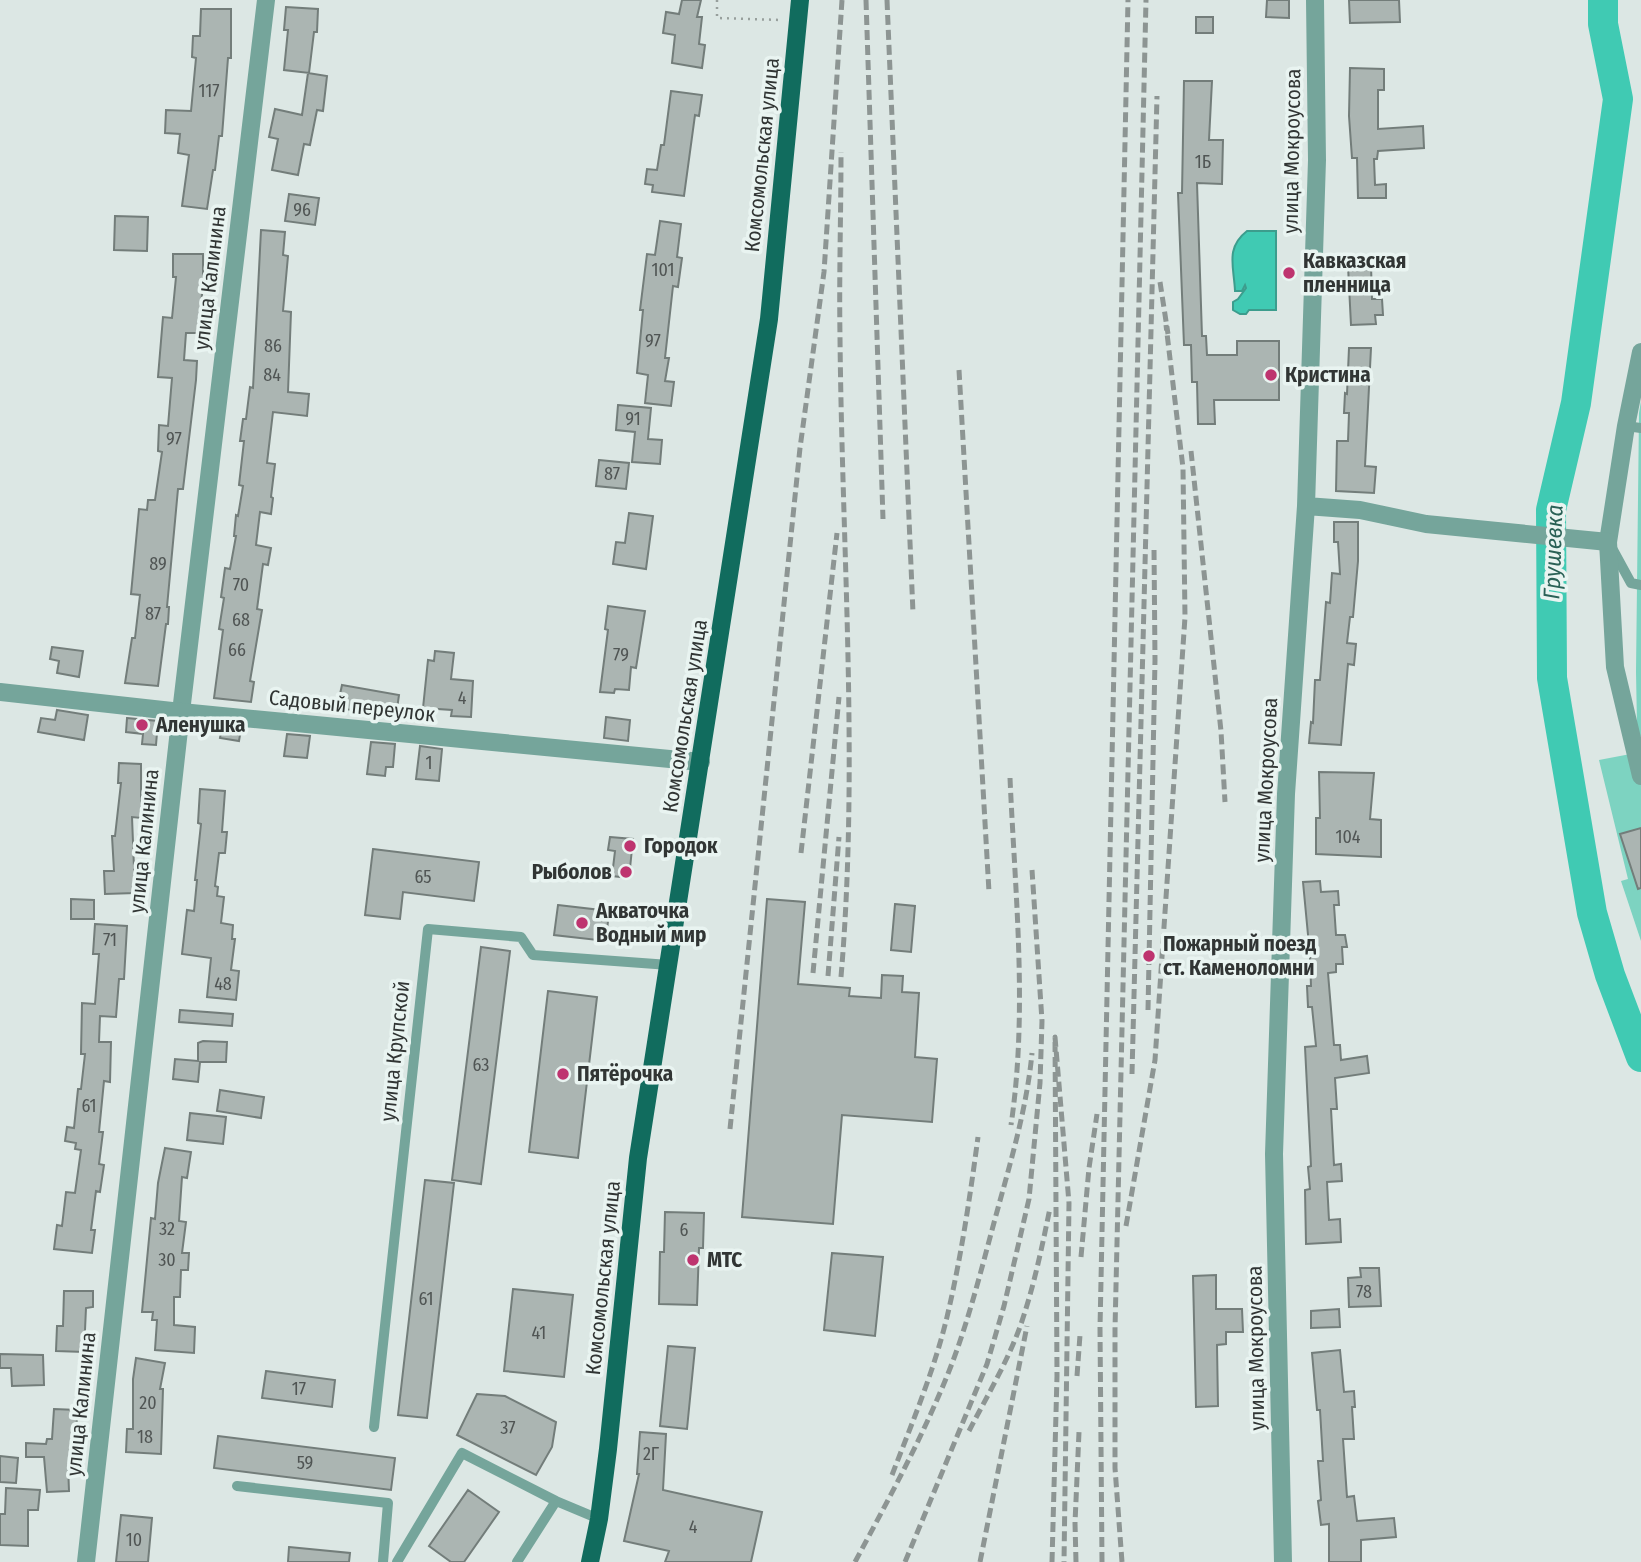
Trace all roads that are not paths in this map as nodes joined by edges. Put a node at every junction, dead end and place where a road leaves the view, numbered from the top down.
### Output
1 (266, 0) edge
2 (800, 0) edge
3 (1315, 0) edge
4 (1641, 352) edge
5 (1634, 427) edge
6 (1306, 506) junction
7 (1608, 542) junction
8 (1641, 585) edge
9 (0, 692) edge
10 (181, 712) junction
11 (1637, 746) edge
12 (701, 762) junction
13 (1641, 776) edge
14 (669, 965) junction
15 (374, 1427) dead end
16 (237, 1486) dead end
17 (556, 1501) junction
18 (599, 1519) junction
19 (86, 1562) edge
20 (383, 1562) edge
21 (397, 1562) edge
22 (517, 1562) edge
23 (590, 1562) edge
24 (1283, 1562) edge

1 - 10 street, улица Калинина
2 - 12 main road, Комсомольская улица
3 - 6 street, улица Мокроусова
4 - 5 street
5 - 7 street
6 - 7 street
6 - 24 street, улица Мокроусова
7 - 8 lane
7 - 11 street
9 - 10 street, Садовый переулок
10 - 12 street, Садовый переулок
10 - 19 street, улица Калинина
11 - 13 street
12 - 14 main road, Комсомольская улица
14 - 15 lane, улица Крупской
14 - 18 main road, Комсомольская улица
16 - 20 lane
17 - 18 lane
17 - 21 lane
17 - 22 lane
18 - 23 main road, Комсомольская улица

